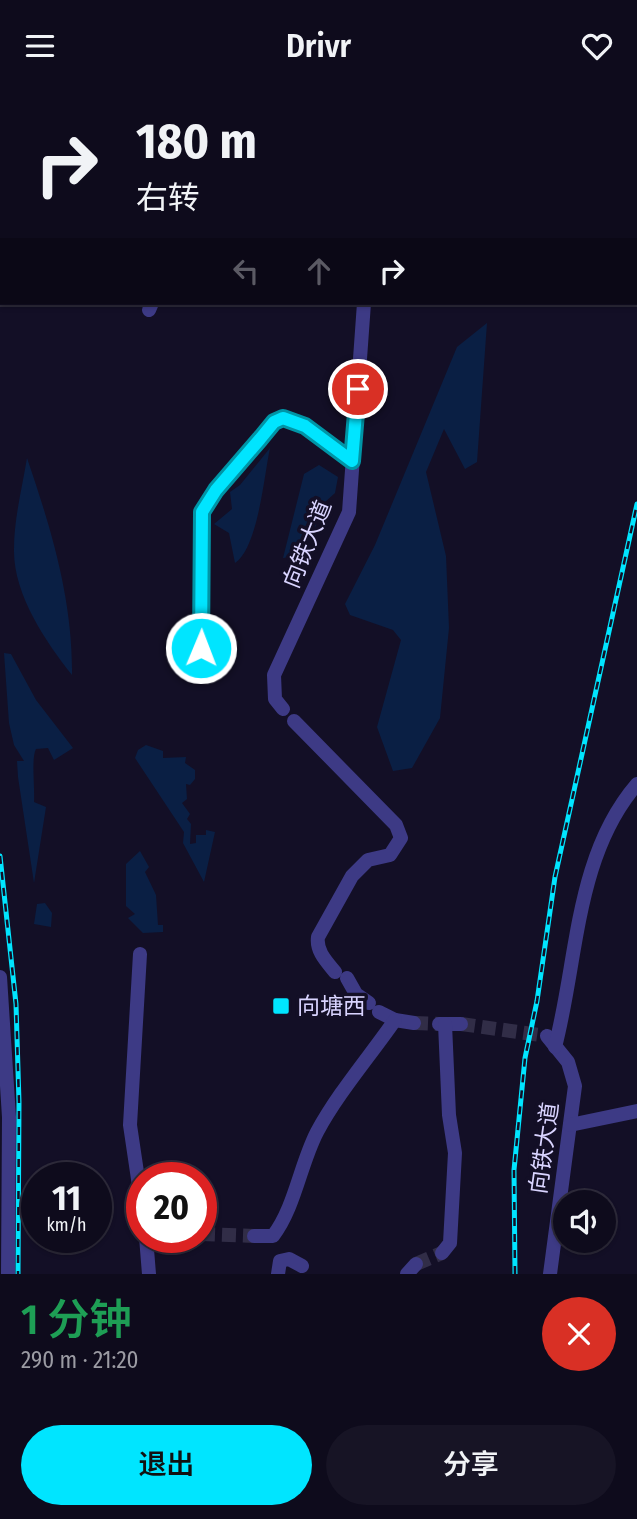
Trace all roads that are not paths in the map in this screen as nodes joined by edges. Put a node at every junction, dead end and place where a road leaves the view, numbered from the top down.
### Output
1 (364, 305) edge
2 (352, 461) junction
3 (201, 676) dead end
4 (283, 709) dead end
5 (294, 721) dead end
6 (637, 784) edge
7 (140, 954) dead end
8 (0, 977) edge
9 (396, 1020) junction
10 (414, 1023) tunnel mouth
11 (461, 1024) dead end
12 (637, 1111) edge
13 (570, 1125) junction
14 (135, 1162) edge
15 (254, 1236) tunnel mouth
16 (147, 1253) edge
17 (442, 1253) dead end
18 (302, 1266) dead end
19 (8, 1274) edge
20 (149, 1274) edge
21 (278, 1274) edge
22 (550, 1274) edge

1 - 2 street, 向铁大道
2 - 3 street
2 - 4 street, 向铁大道
5 - 9 street
6 - 13 street, 向铁大道
7 - 14 street
8 - 19 street
9 - 10 street
9 - 15 street
11 - 17 street
12 - 13 street
13 - 22 street, 向铁大道
16 - 20 street
18 - 21 street

